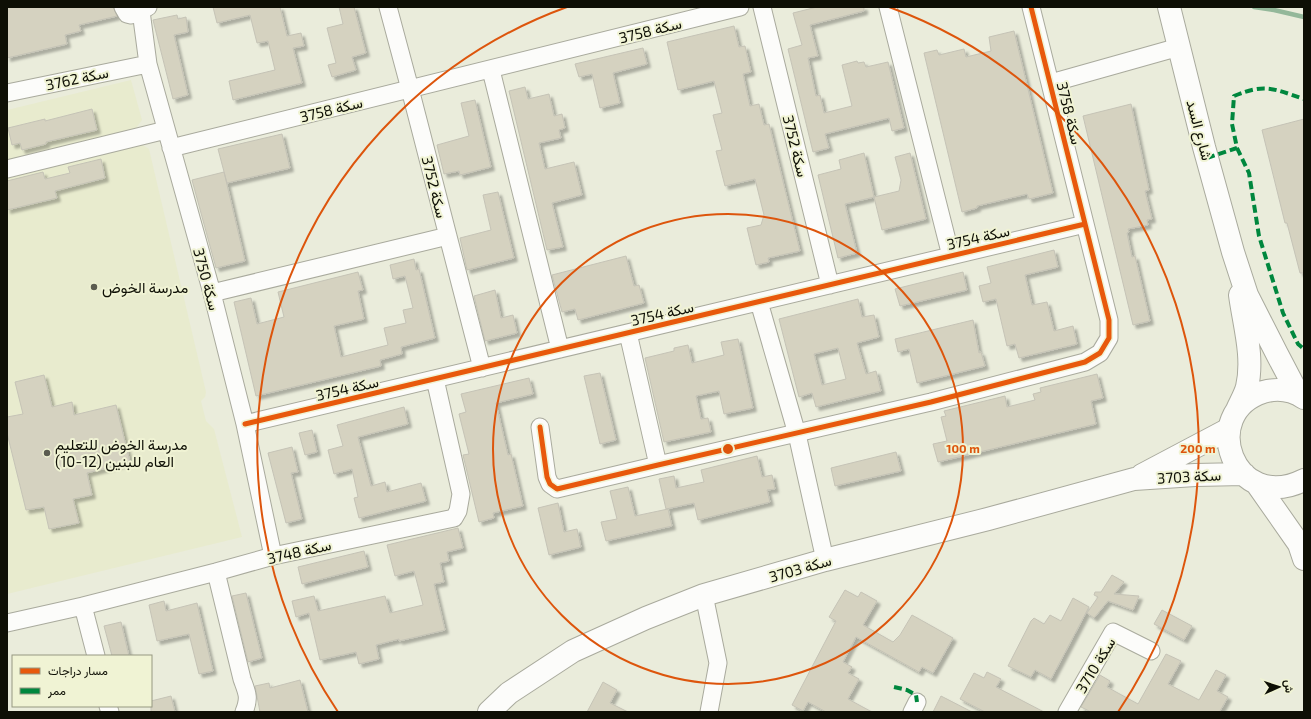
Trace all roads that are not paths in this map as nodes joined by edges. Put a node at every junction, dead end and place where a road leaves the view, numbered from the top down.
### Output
1 (123, 7) edge
2 (388, 7) edge
3 (740, 7) edge
4 (762, 7) edge
5 (888, 7) edge
6 (1031, 7) edge
7 (1169, 7) edge
8 (144, 9) edge
9 (1179, 47) junction
10 (148, 64) junction
11 (491, 70) junction
12 (1051, 83) junction
13 (410, 89) junction
14 (7, 93) edge
15 (166, 130) junction
16 (171, 148) junction
17 (7, 169) edge
18 (1085, 224) junction
19 (448, 236) junction
20 (1233, 252) junction
21 (950, 256) junction
22 (830, 285) junction
23 (212, 293) junction
24 (759, 302) junction
25 (628, 333) junction
26 (560, 349) junction
27 (482, 368) junction
28 (435, 379) junction
29 (1301, 396) edge
30 (1232, 421) junction
31 (245, 424) junction
32 (540, 427) dead end
33 (797, 434) junction
34 (658, 464) junction
35 (1134, 479) junction
36 (1250, 479) junction
37 (1304, 480) edge
38 (273, 556) junction
39 (825, 560) junction
40 (1304, 560) edge
41 (216, 572) junction
42 (704, 595) junction
43 (83, 606) junction
44 (7, 624) edge
45 (1151, 651) dead end
46 (96, 655) edge
47 (244, 712) edge
48 (489, 712) edge
49 (709, 712) edge
50 (1068, 712) edge

1 - 8 street
2 - 13 street, سكة 3752
3 - 11 street, سكة 3758
4 - 22 street, سكة 3752
5 - 21 street
6 - 12 street, سكة 3758
7 - 9 street, شارع السد
8 - 10 street, سكة 3750
9 - 12 street
9 - 20 street, شارع السد
10 - 14 street, سكة 3762
10 - 15 street, سكة 3750
11 - 13 street, سكة 3758
11 - 26 street
12 - 18 street, سكة 3758
13 - 16 street, سكة 3758
13 - 19 street, سكة 3752
15 - 16 street, سكة 3750
15 - 17 street
16 - 23 street, سكة 3750
18 - 21 street, سكة 3754
18 - 33 street, سكة 3758
19 - 23 street
19 - 27 street, سكة 3752
20 - 29 street, شارع السد
20 - 30 street, شارع السد
21 - 22 street, سكة 3754
22 - 24 street, سكة 3754
23 - 31 street, سكة 3750
24 - 25 street, سكة 3754
24 - 33 street
25 - 26 street, سكة 3754
25 - 34 street
26 - 27 street, سكة 3754
27 - 28 street, سكة 3754
28 - 31 street, سكة 3754
28 - 38 street, سكة 3748
29 - 30 street
30 - 35 street, سكة 3703
30 - 36 street
31 - 38 street, سكة 3750
32 - 34 street, سكة 3758
33 - 34 street, سكة 3758
33 - 39 street
35 - 36 street, سكة 3703
35 - 39 street, سكة 3703
36 - 37 street, سكة 3703
36 - 40 street
38 - 41 street, سكة 3748
39 - 42 street, سكة 3703
41 - 43 street, سكة 3748
41 - 47 street
42 - 48 street, سكة 3703
42 - 49 street
43 - 44 street, سكة 3748
43 - 46 street
45 - 50 street, سكة 3710

